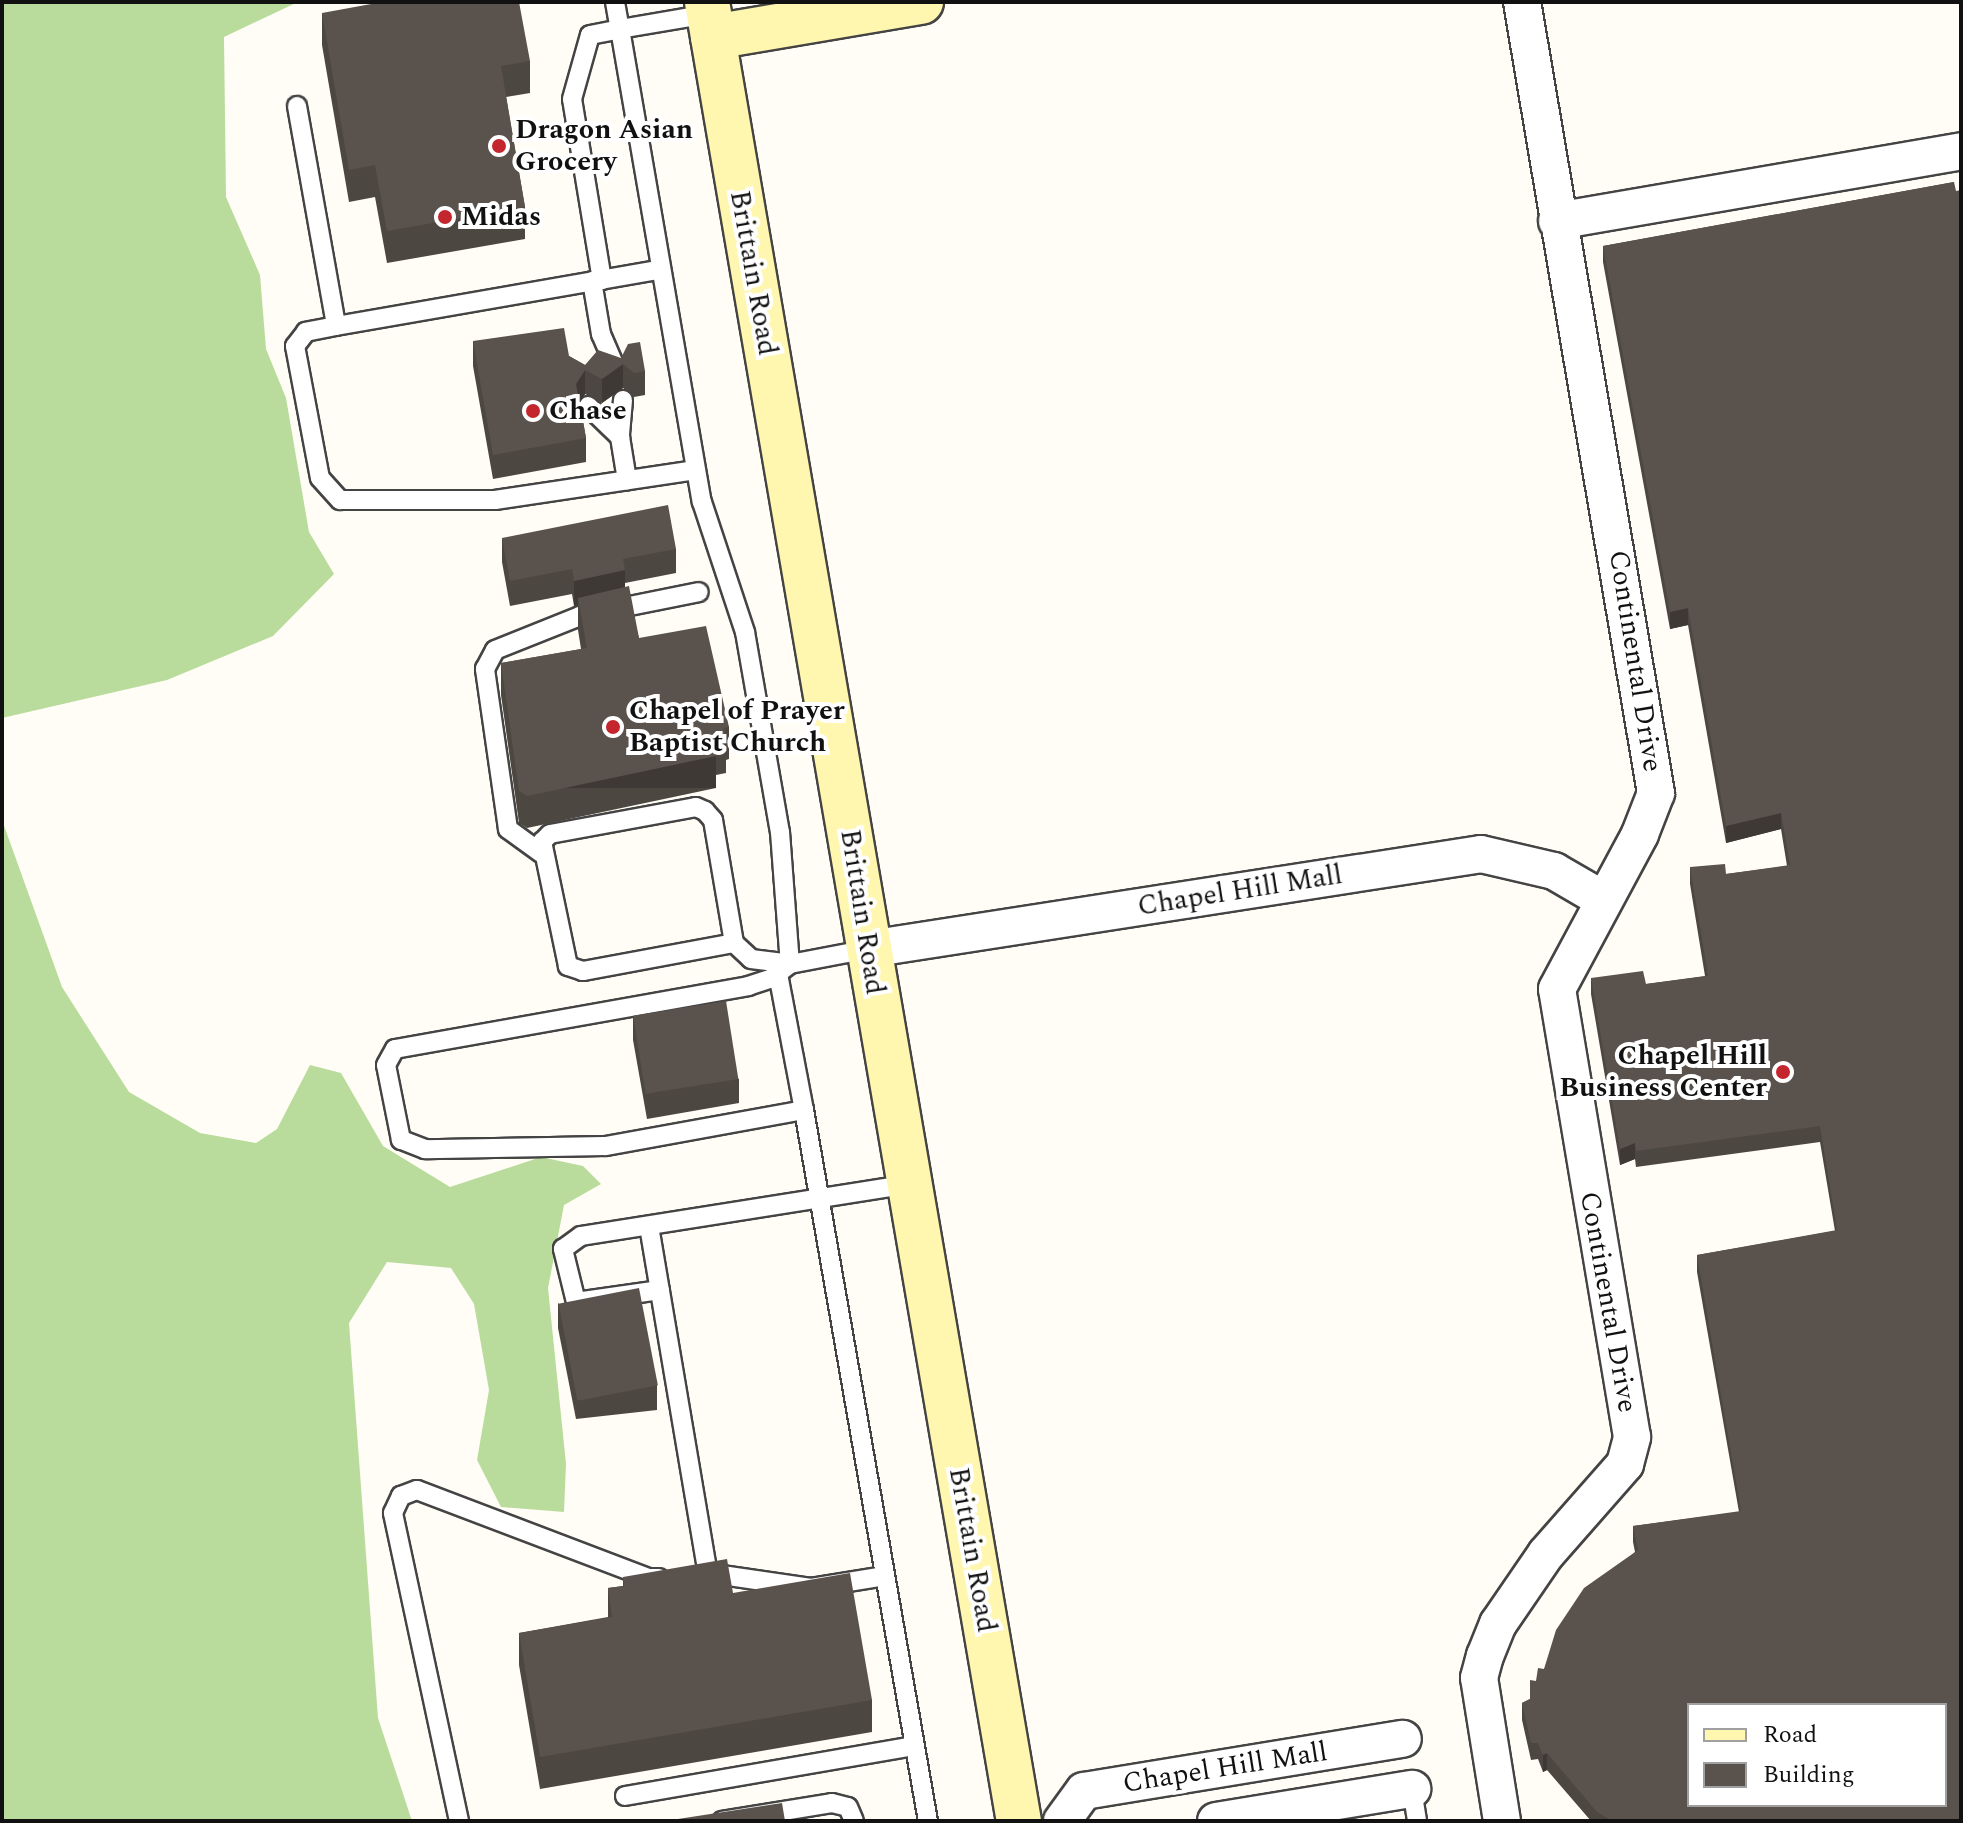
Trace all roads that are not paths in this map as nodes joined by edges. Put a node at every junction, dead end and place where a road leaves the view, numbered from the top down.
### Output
1 (615, 2) edge
2 (921, 2) edge
3 (1522, 2) edge
4 (709, 18) edge
5 (620, 29) junction
6 (297, 106) dead end
7 (1961, 151) edge
8 (1557, 221) junction
9 (661, 269) junction
10 (597, 280) junction
11 (336, 326) junction
12 (601, 334) junction
13 (593, 368) edge
14 (624, 370) edge
15 (629, 398) dead end
16 (595, 404) dead end
17 (620, 437) junction
18 (696, 470) junction
19 (627, 480) junction
20 (699, 592) dead end
21 (541, 853) junction
22 (1604, 900) junction
23 (734, 943) junction
24 (869, 949) junction
25 (784, 969) junction
26 (804, 1110) junction
27 (908, 1184) junction
28 (820, 1200) junction
29 (649, 1226) junction
30 (660, 1290) junction
31 (693, 1575) junction
32 (885, 1576) junction
33 (1403, 1739) dead end
34 (915, 1746) junction
35 (625, 1796) dead end
36 (1414, 1805) edge
37 (459, 1821) edge
38 (722, 1821) edge
39 (854, 1821) edge
40 (928, 1821) edge
41 (1019, 1821) edge
42 (1060, 1821) edge
43 (1216, 1821) edge
44 (1502, 1821) edge

1 - 5 lane
2 - 4 street
3 - 8 street, Continental Drive
4 - 5 lane
4 - 24 street, Brittain Road
5 - 9 lane
5 - 10 lane
6 - 11 lane
7 - 8 street
8 - 22 street, Continental Drive
9 - 10 lane
9 - 18 lane
10 - 11 lane
10 - 12 lane
11 - 19 lane
12 - 13 lane
12 - 14 lane
15 - 17 lane
16 - 17 lane
17 - 19 lane
18 - 19 lane
18 - 25 lane
20 - 21 lane
21 - 23 lane
21 - 23 lane
22 - 24 street, Chapel Hill Mall
22 - 44 street, Continental Drive
23 - 25 lane
24 - 25 lane
24 - 27 street, Brittain Road
25 - 26 lane
25 - 26 lane
26 - 28 lane
27 - 28 lane
27 - 41 street, Brittain Road
28 - 29 lane
28 - 32 lane
29 - 30 lane
29 - 30 lane
30 - 31 lane
31 - 32 lane
31 - 37 lane
32 - 34 lane
33 - 42 street, Chapel Hill Mall
34 - 35 lane
34 - 40 lane
36 - 43 street, Chapel Hill Mall
38 - 39 lane

